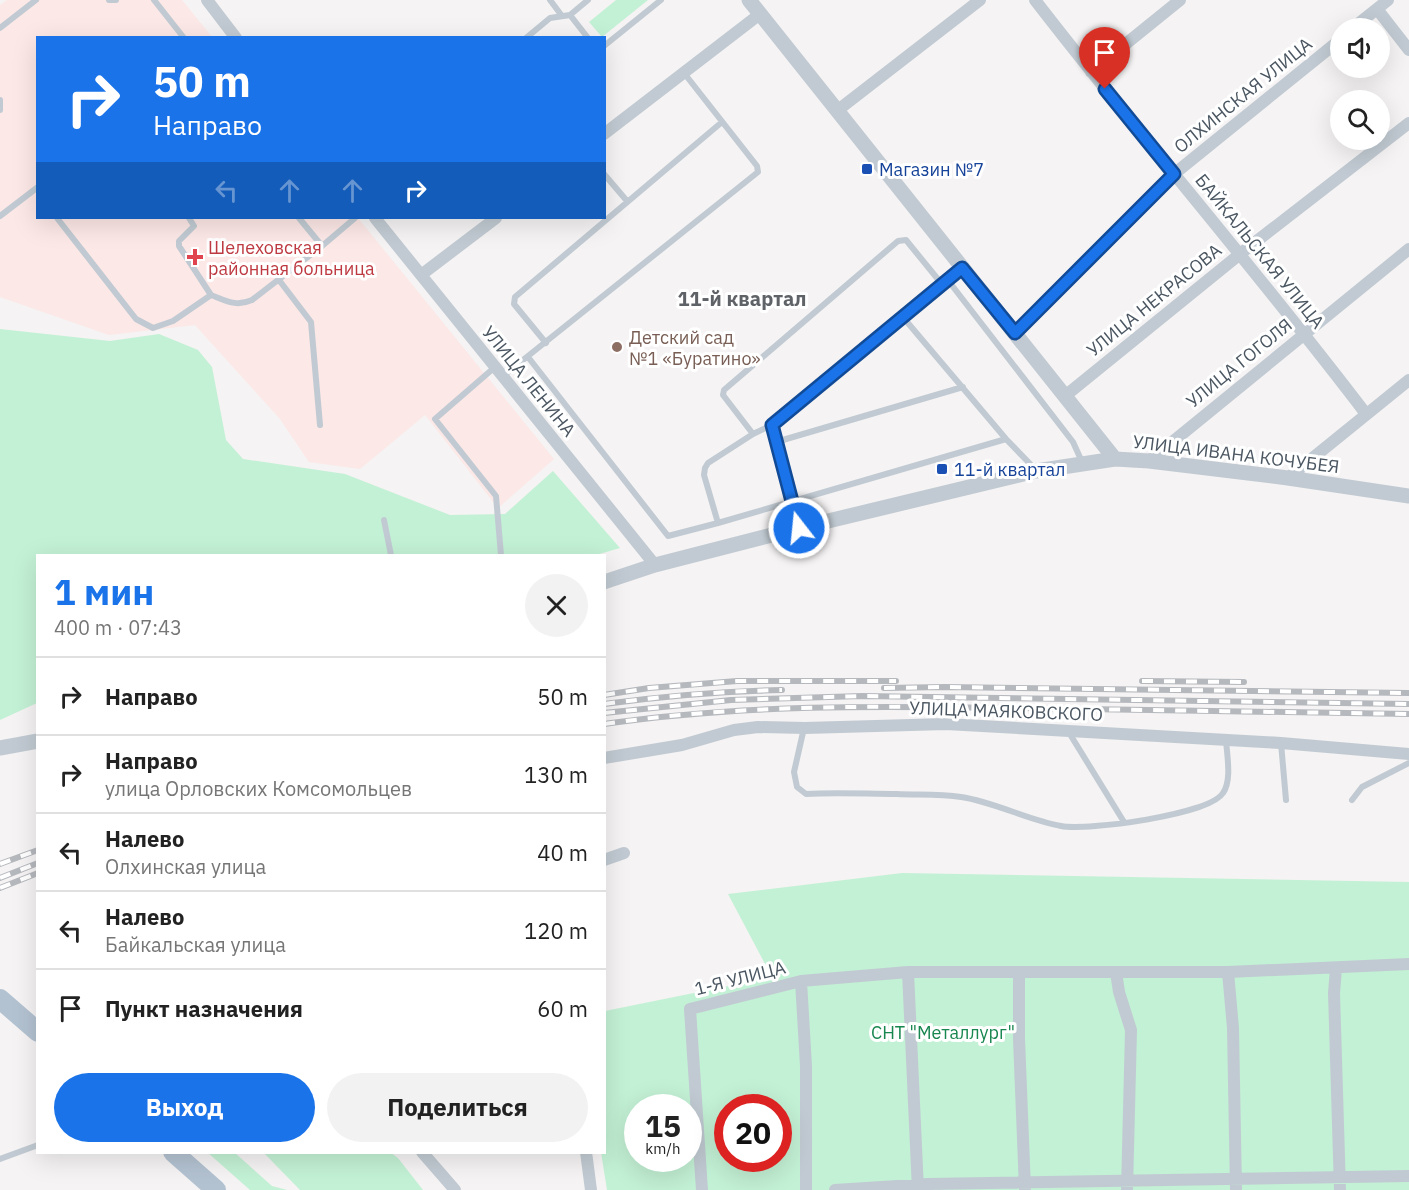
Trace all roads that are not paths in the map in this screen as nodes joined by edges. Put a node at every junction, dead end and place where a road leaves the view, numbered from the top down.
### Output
1 (36, 0) edge
2 (109, 0) edge
3 (116, 0) edge
4 (154, 0) edge
5 (550, 0) edge
6 (588, 0) edge
7 (661, 0) edge
8 (749, 0) edge
9 (980, 0) edge
10 (1035, 0) edge
11 (1180, 0) edge
12 (1388, 0) edge
13 (209, 1) edge
14 (1377, 9) junction
15 (760, 14) junction
16 (566, 15) junction
17 (1366, 18) edge
18 (0, 28) edge
19 (182, 36) edge
20 (235, 36) edge
21 (528, 36) edge
22 (586, 36) edge
23 (606, 44) edge
24 (1330, 48) edge
25 (1409, 51) edge
26 (1091, 72) junction
27 (684, 73) junction
28 (0, 100) edge
29 (0, 110) edge
30 (838, 110) junction
31 (722, 122) junction
32 (1409, 123) edge
33 (606, 132) edge
34 (1174, 174) junction
35 (606, 176) edge
36 (36, 189) edge
37 (627, 201) junction
38 (0, 216) edge
39 (58, 219) edge
40 (190, 219) edge
41 (300, 219) edge
42 (354, 219) edge
43 (376, 219) edge
44 (495, 219) edge
45 (322, 246) junction
46 (1409, 249) edge
47 (1240, 254) junction
48 (962, 268) junction
49 (422, 275) junction
50 (279, 280) junction
51 (944, 281) junction
52 (211, 295) junction
53 (902, 316) junction
54 (1015, 333) junction
55 (1304, 333) junction
56 (546, 343) junction
57 (528, 357) junction
58 (499, 372) junction
59 (1409, 380) edge
60 (963, 387) junction
61 (1065, 396) junction
62 (1366, 414) junction
63 (320, 425) dead end
64 (772, 425) junction
65 (753, 434) junction
66 (1006, 439) junction
67 (776, 442) junction
68 (1115, 459) junction
69 (1149, 461) junction
70 (1083, 464) junction
71 (1036, 471) junction
72 (1288, 478) junction
73 (1409, 496) edge
74 (791, 501) junction
75 (384, 520) dead end
76 (717, 523) junction
77 (799, 528) junction
78 (391, 554) edge
79 (501, 554) edge
80 (655, 565) junction
81 (606, 581) edge
82 (805, 728) junction
83 (1068, 731) junction
84 (1226, 740) junction
85 (36, 741) edge
86 (1281, 743) junction
87 (0, 748) edge
88 (1409, 753) edge
89 (606, 758) edge
90 (1409, 763) edge
91 (1286, 800) dead end
92 (1352, 800) dead end
93 (1124, 822) junction
94 (624, 853) dead end
95 (606, 859) edge
96 (1409, 964) edge
97 (1336, 969) junction
98 (908, 972) junction
99 (1019, 972) junction
100 (1116, 972) junction
101 (1228, 972) junction
102 (801, 981) junction
103 (0, 999) edge
104 (36, 1030) edge
105 (36, 1146) edge
106 (175, 1154) edge
107 (424, 1154) edge
108 (586, 1154) edge
109 (0, 1159) edge
110 (1409, 1176) edge
111 (1339, 1177) junction
112 (1235, 1184) edge
113 (1127, 1185) edge
114 (1025, 1186) edge
115 (918, 1187) edge
116 (216, 1190) edge
117 (455, 1190) edge
118 (591, 1190) edge
119 (702, 1190) edge
120 (806, 1190) edge
121 (835, 1190) edge
122 (1340, 1190) edge

1 - 18 lane
2 - 3 lane
4 - 19 lane
5 - 16 lane
6 - 16 lane
7 - 23 lane
8 - 15 street
9 - 30 street
10 - 26 street, БАЙКАЛЬСКАЯ УЛИЦА
11 - 26 street
12 - 14 street
13 - 20 street
14 - 17 street
14 - 25 street
15 - 27 street
15 - 30 street
16 - 21 lane
16 - 22 lane
24 - 34 street, ОЛХИНСКАЯ УЛИЦА
26 - 34 street, БАЙКАЛЬСКАЯ УЛИЦА
27 - 31 lane
27 - 33 street
28 - 29 lane
30 - 48 street
31 - 37 lane
31 - 56 lane
32 - 47 street, УЛИЦА НЕКРАСОВА
34 - 47 street, БАЙКАЛЬСКАЯ УЛИЦА
34 - 54 street, ОЛХИНСКАЯ УЛИЦА
35 - 37 lane
36 - 38 lane
37 - 56 lane
39 - 52 lane
40 - 52 lane
41 - 45 lane
42 - 45 lane
43 - 49 street, УЛИЦА ЛЕНИНА
44 - 49 street
45 - 50 lane
46 - 55 street, УЛИЦА ГОГОЛЯ
47 - 55 street, БАЙКАЛЬСКАЯ УЛИЦА
47 - 61 street, УЛИЦА НЕКРАСОВА
48 - 51 lane
48 - 54 street
49 - 58 street, УЛИЦА ЛЕНИНА
50 - 52 lane
50 - 63 lane
51 - 53 lane
51 - 65 lane
51 - 70 lane
53 - 60 lane
53 - 64 lane
54 - 61 street
55 - 62 street, БАЙКАЛЬСКАЯ УЛИЦА
55 - 69 street, УЛИЦА ГОГОЛЯ
56 - 57 lane
57 - 58 lane
57 - 76 lane
58 - 79 lane
58 - 80 street, УЛИЦА ЛЕНИНА
59 - 62 street
60 - 66 lane
60 - 67 lane
61 - 68 street
62 - 72 street
64 - 65 lane
64 - 67 lane
65 - 76 lane
66 - 71 lane
66 - 74 lane
67 - 74 lane
68 - 69 street, УЛИЦА ИВАНА КОЧУБЕЯ
68 - 70 street, УЛИЦА ИВАНА КОЧУБЕЯ
69 - 72 street, УЛИЦА ИВАНА КОЧУБЕЯ
70 - 71 street, УЛИЦА ИВАНА КОЧУБЕЯ
71 - 77 street, УЛИЦА ИВАНА КОЧУБЕЯ
72 - 73 street, УЛИЦА ИВАНА КОЧУБЕЯ
74 - 76 lane
74 - 77 lane
75 - 78 lane
77 - 80 street, УЛИЦА ИВАНА КОЧУБЕЯ
80 - 81 street, УЛИЦА ИВАНА КОЧУБЕЯ
82 - 83 street, УЛИЦА МАЯКОВСКОГО
82 - 89 street, УЛИЦА МАЯКОВСКОГО
82 - 93 lane
83 - 84 street, УЛИЦА МАЯКОВСКОГО
83 - 93 lane
84 - 86 street, УЛИЦА МАЯКОВСКОГО
84 - 93 lane
85 - 87 street
86 - 88 street, УЛИЦА МАЯКОВСКОГО
86 - 91 lane
90 - 92 lane
94 - 95 street
96 - 97 street
97 - 101 street
97 - 111 street
98 - 99 street
98 - 102 street
98 - 115 street
99 - 100 street
99 - 114 street
100 - 101 street
100 - 113 street
101 - 112 street
102 - 119 street, 1-Я УЛИЦА
102 - 120 street
103 - 104 main road
105 - 109 lane
106 - 116 main road
107 - 117 street
108 - 118 street
110 - 111 street
111 - 112 street
111 - 122 street
112 - 113 street
113 - 114 street
114 - 115 street
115 - 121 street

